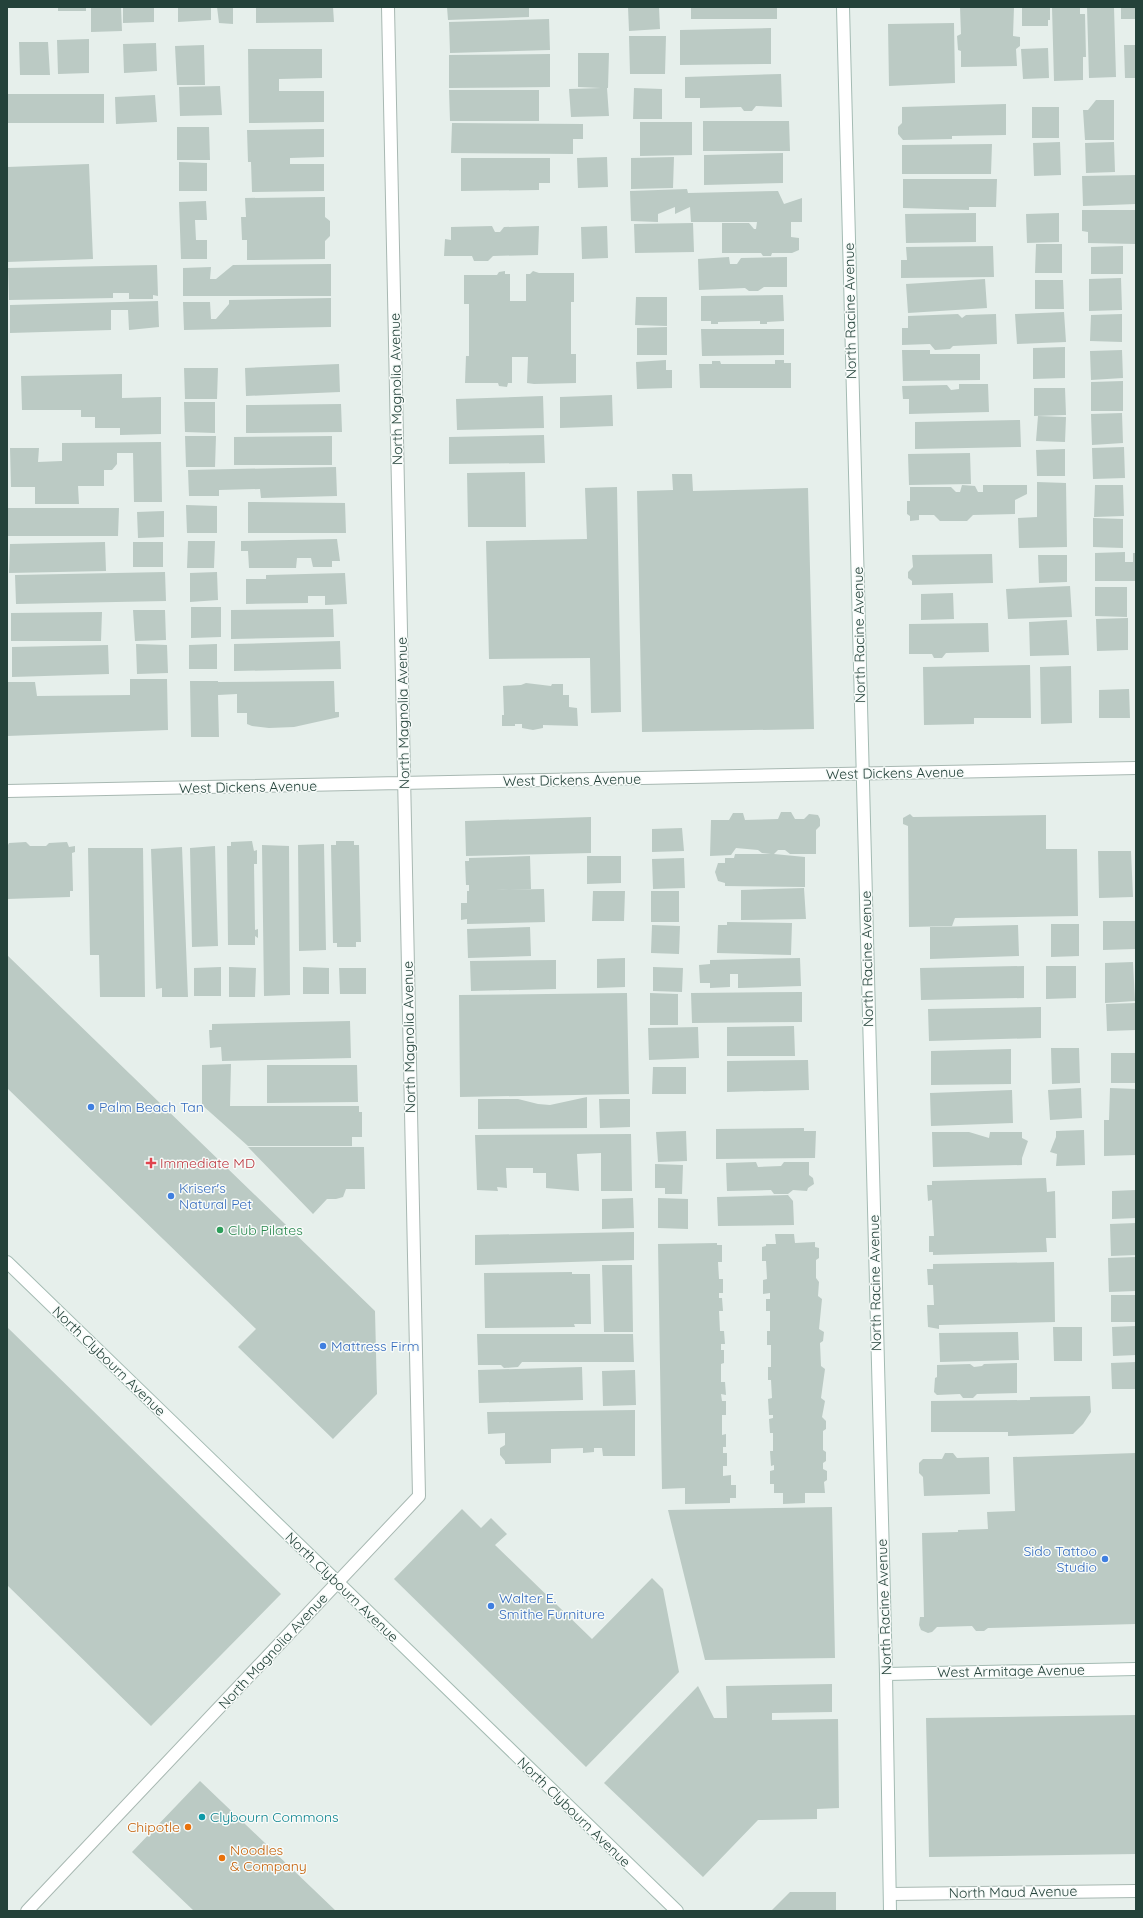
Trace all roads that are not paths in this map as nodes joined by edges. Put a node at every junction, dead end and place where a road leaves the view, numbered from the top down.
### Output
1 (388, 7) edge
2 (843, 7) edge
3 (1136, 768) edge
4 (862, 774) junction
5 (404, 783) junction
6 (7, 791) edge
7 (7, 1262) edge
8 (337, 1582) junction
9 (1136, 1669) edge
10 (886, 1674) junction
11 (1136, 1891) edge
12 (890, 1894) junction
13 (27, 1911) edge
14 (677, 1911) edge
15 (890, 1911) edge

1 - 5 street, North Magnolia Avenue
2 - 4 street, North Racine Avenue
3 - 4 street, West Dickens Avenue
4 - 5 street, West Dickens Avenue
4 - 10 street, North Racine Avenue
5 - 6 street, West Dickens Avenue
5 - 8 street, North Magnolia Avenue
7 - 8 street, North Clybourn Avenue
8 - 13 street, North Magnolia Avenue
8 - 14 street, North Clybourn Avenue
9 - 10 street, West Armitage Avenue
10 - 12 street, North Racine Avenue
11 - 12 street, North Maud Avenue
12 - 15 street, North Racine Avenue

